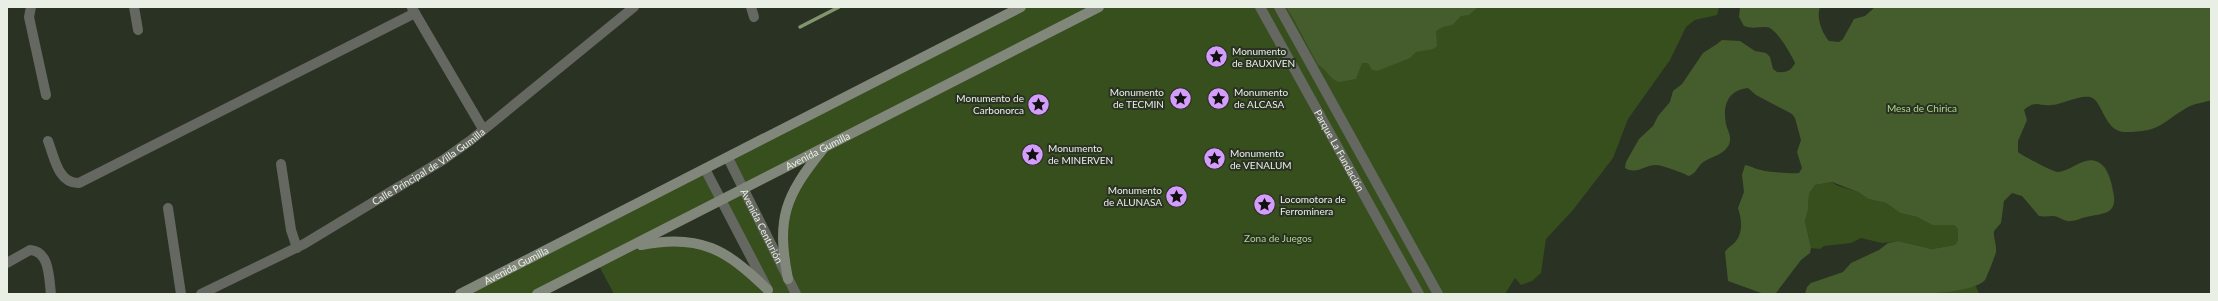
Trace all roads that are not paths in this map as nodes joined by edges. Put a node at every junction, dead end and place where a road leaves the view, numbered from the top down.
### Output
1 (31, 7) edge
2 (134, 7) edge
3 (634, 7) edge
4 (751, 7) edge
5 (1021, 7) edge
6 (1099, 7) edge
7 (1260, 7) edge
8 (1279, 7) edge
9 (413, 10) edge
10 (754, 17) dead end
11 (138, 30) dead end
12 (46, 95) dead end
13 (483, 129) junction
14 (48, 141) dead end
15 (825, 147) junction
16 (728, 158) junction
17 (281, 164) dead end
18 (705, 169) junction
19 (743, 189) junction
20 (721, 200) junction
21 (168, 208) dead end
22 (629, 247) junction
23 (297, 248) junction
24 (7, 263) edge
25 (788, 279) junction
26 (769, 292) edge
27 (52, 294) edge
28 (181, 294) edge
29 (201, 294) edge
30 (460, 294) edge
31 (537, 294) edge
32 (796, 294) edge
33 (1419, 294) edge
34 (1438, 294) edge

1 - 12 street
2 - 11 street
3 - 13 street, Calle Principal de Villa Gumilla
4 - 10 street
5 - 16 main road, Avenida Gumilla
6 - 15 main road, Avenida Gumilla
7 - 33 street, Parque La Fundación
8 - 34 street, Parque La Fundación
9 - 13 street
9 - 14 street
13 - 23 street, Calle Principal de Villa Gumilla
15 - 19 main road, Avenida Gumilla
15 - 25 main road
16 - 18 main road, Avenida Gumilla
16 - 19 street, Avenida Centurión
17 - 23 street
18 - 20 street
18 - 30 main road, Avenida Gumilla
19 - 20 main road, Avenida Gumilla
19 - 25 street, Avenida Centurión
20 - 22 main road, Avenida Gumilla
20 - 26 street
21 - 28 street
22 - 26 main road
22 - 31 main road, Avenida Gumilla
23 - 29 street, Calle Principal de Villa Gumilla
24 - 27 street
25 - 32 street, Avenida Centurión

